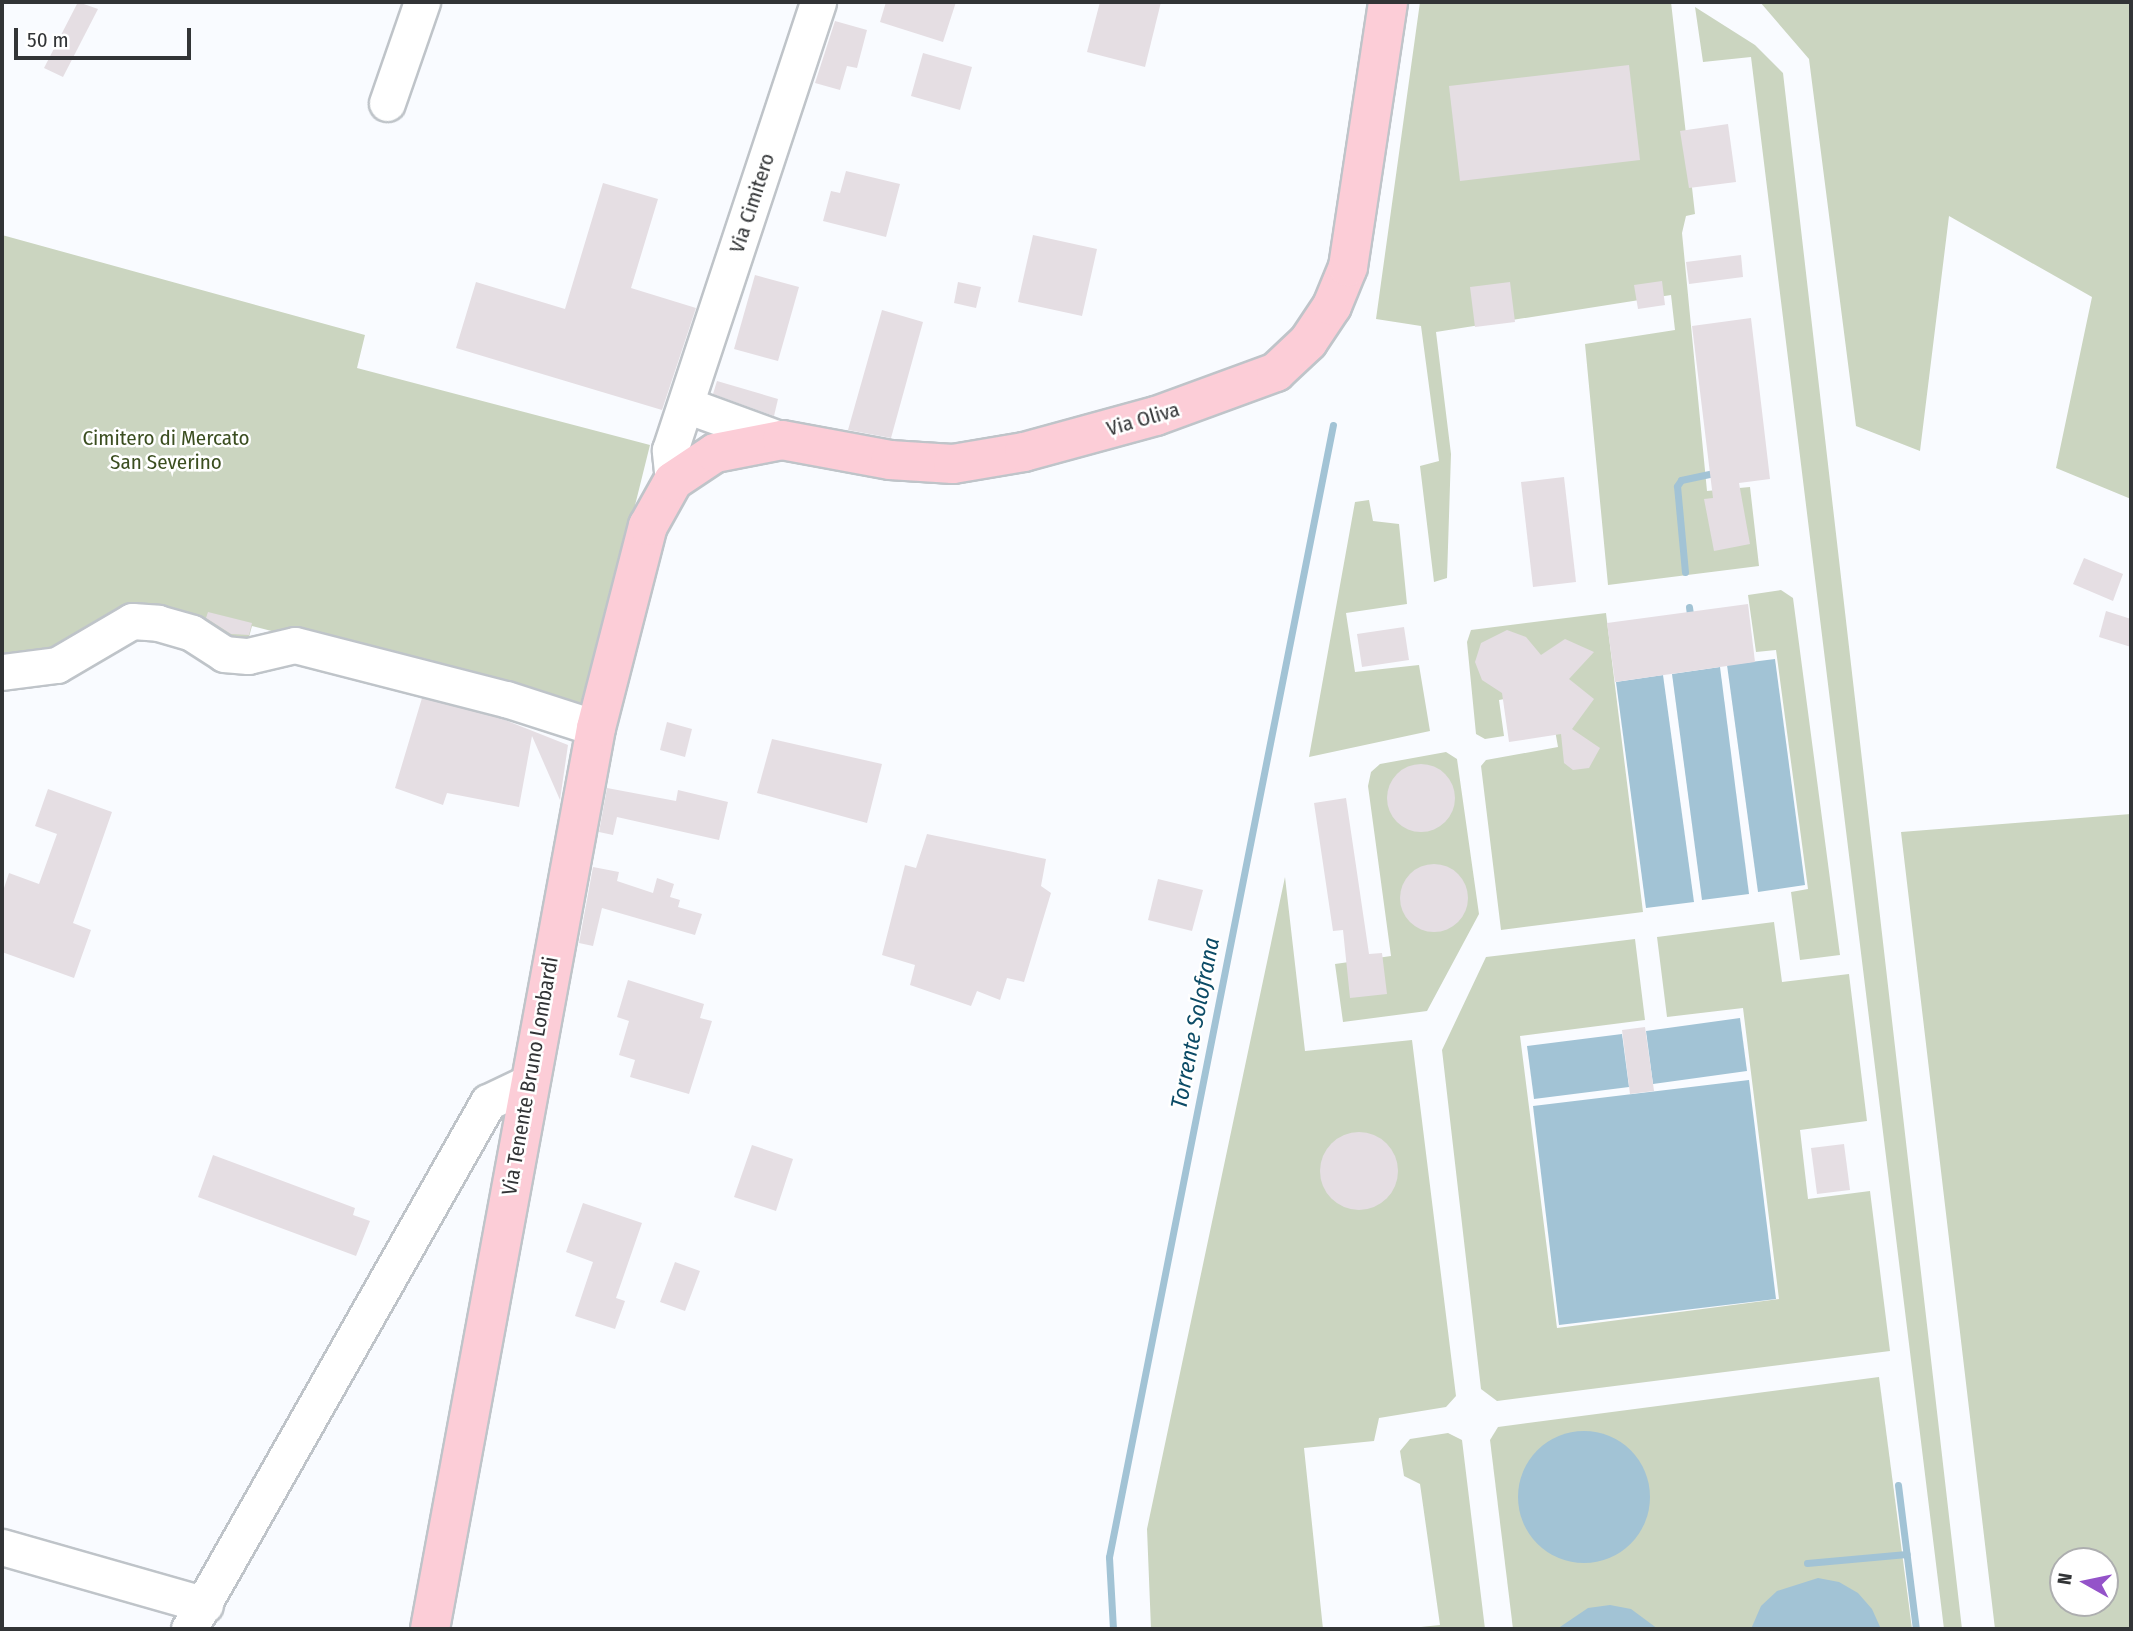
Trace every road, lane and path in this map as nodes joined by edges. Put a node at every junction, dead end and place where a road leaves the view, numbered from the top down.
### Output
1 (422, 2) edge
2 (818, 2) edge
3 (1388, 2) edge
4 (387, 103) dead end
5 (686, 405) junction
6 (782, 440) junction
7 (715, 453) junction
8 (673, 481) junction
9 (648, 527) joint
10 (2, 672) edge
11 (596, 728) junction
12 (530, 1083) junction
13 (2, 1547) edge
14 (197, 1617) edge
15 (430, 1629) edge

1 - 4 street
2 - 5 street, Via Cimitero
3 - 6 main road, Via Oliva
5 - 6 street
5 - 7 street
5 - 8 street, Via Cimitero
6 - 7 main road, Via Oliva
7 - 8 main road, Via Oliva
8 - 9 main road, Via Oliva
9 - 11 main road, Via Tenente Bruno Lombardi
10 - 11 street
11 - 12 main road, Via Tenente Bruno Lombardi
12 - 14 street
12 - 15 main road, Via Tenente Bruno Lombardi
13 - 14 street

